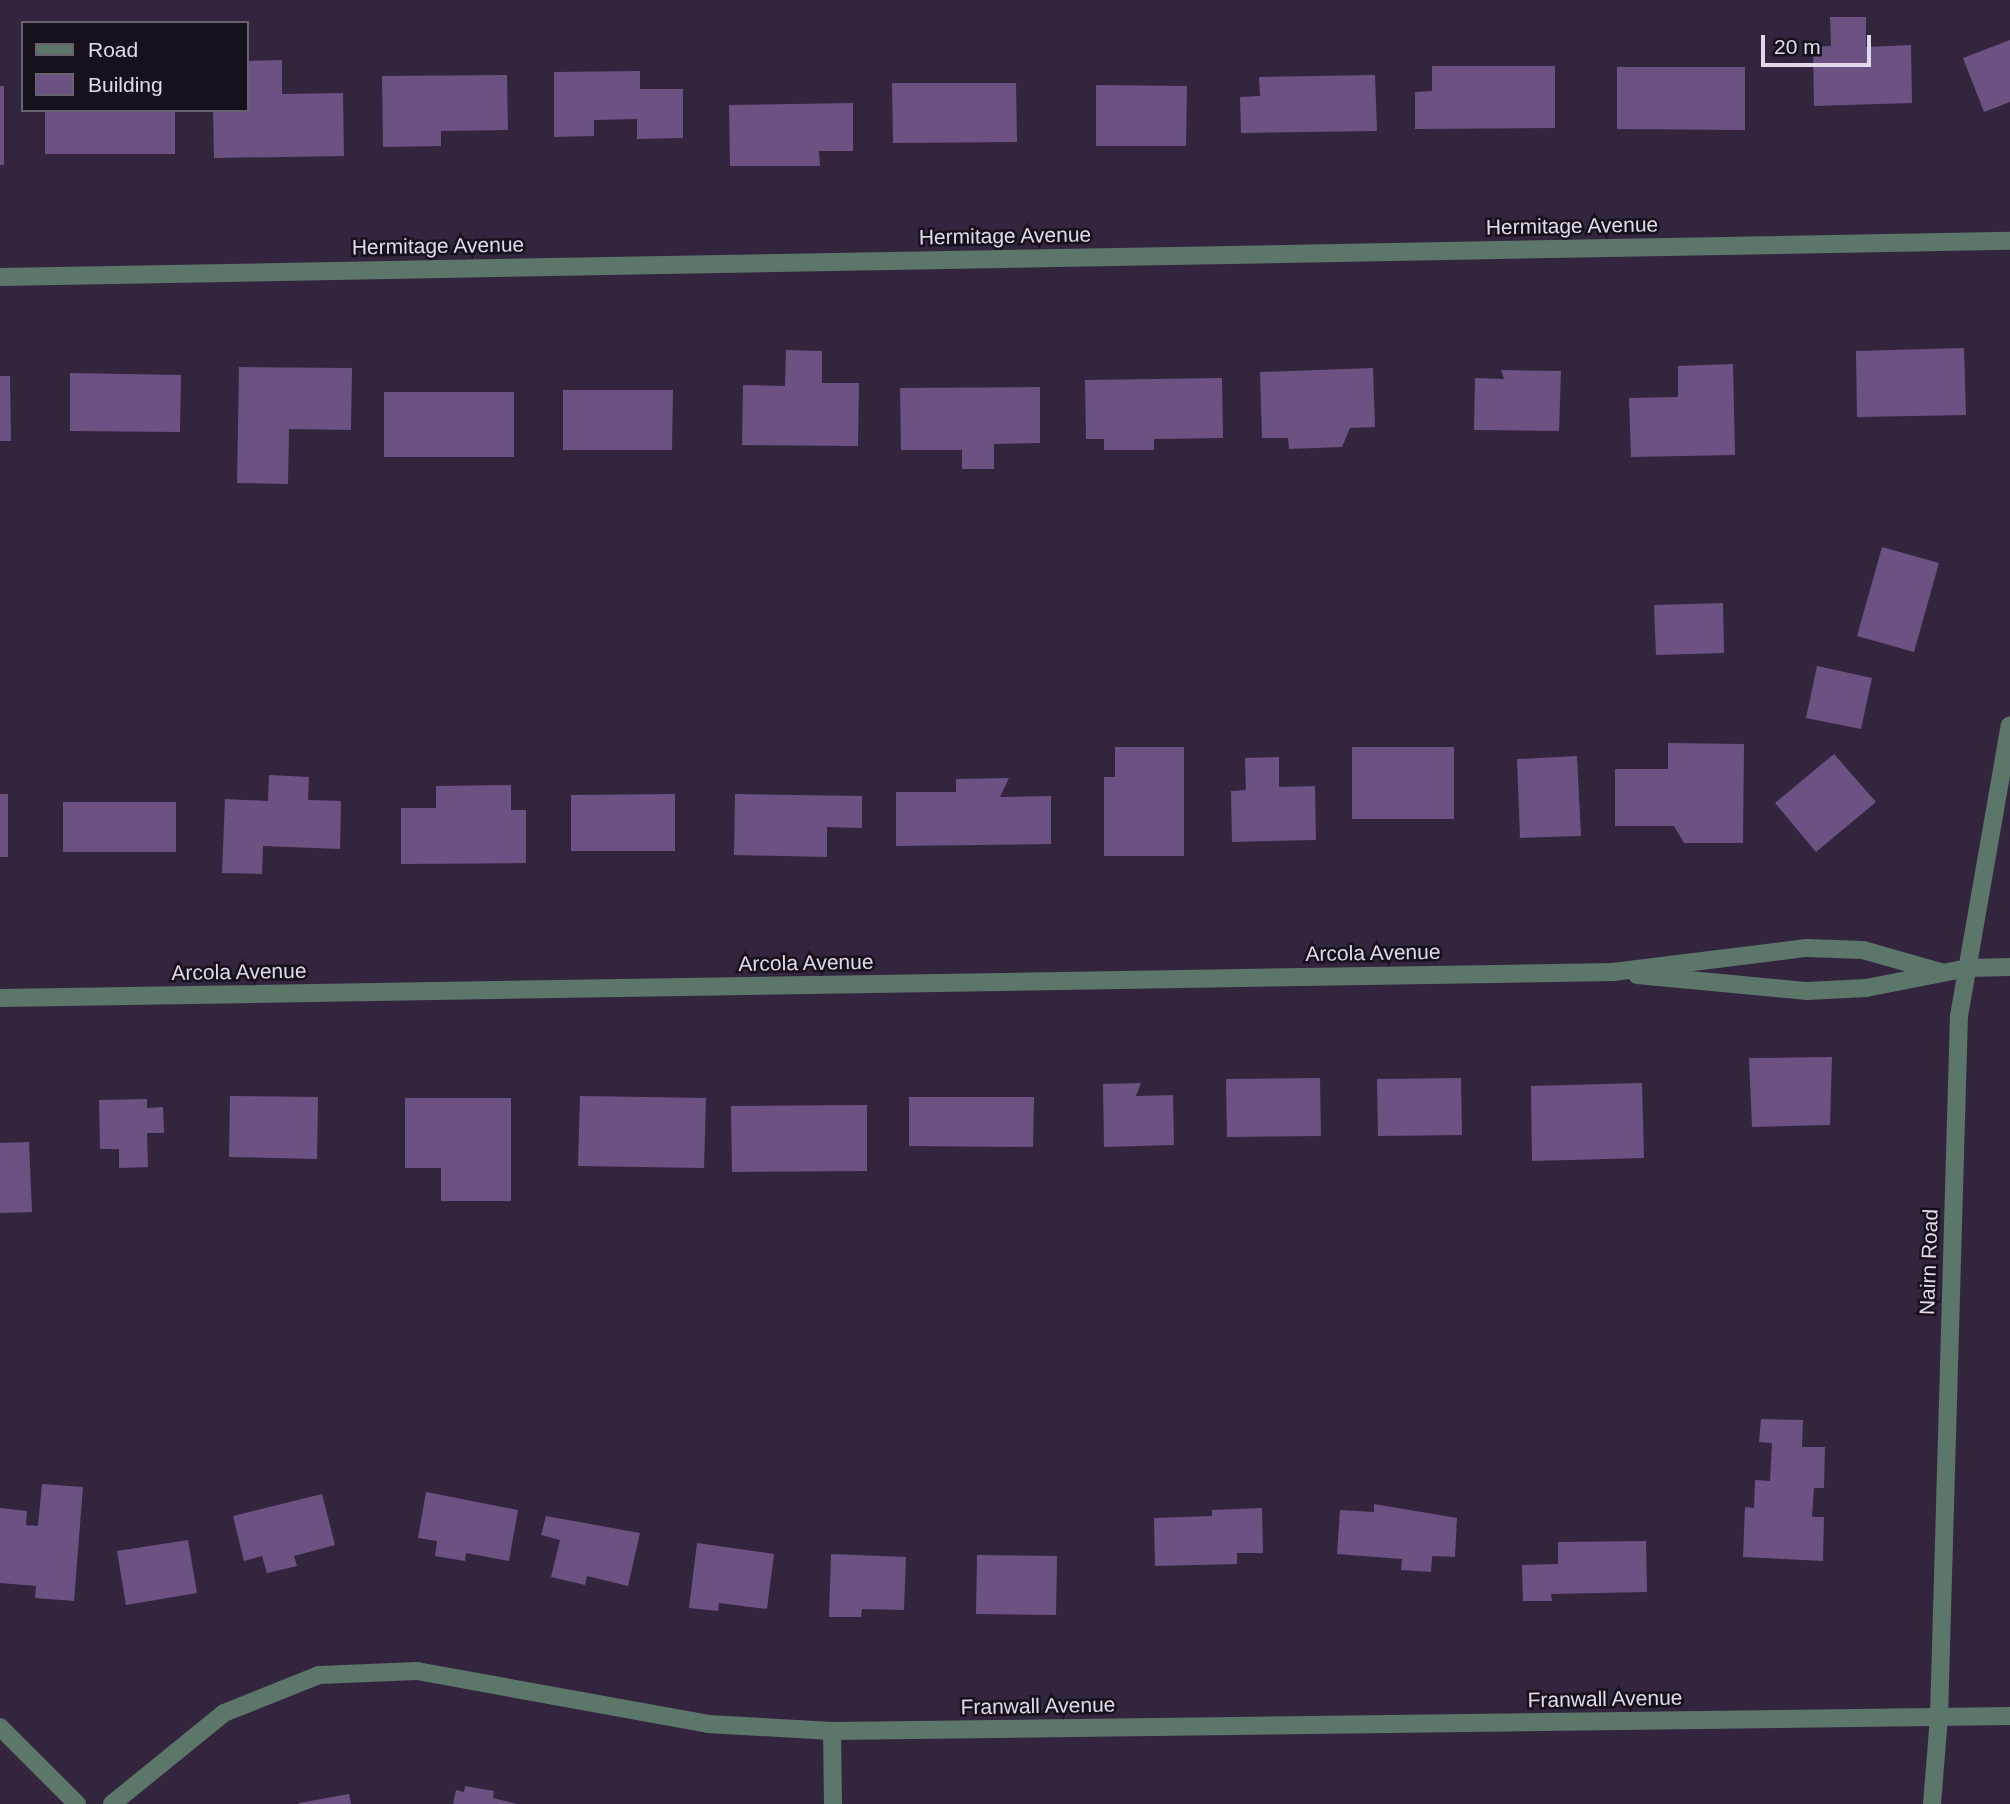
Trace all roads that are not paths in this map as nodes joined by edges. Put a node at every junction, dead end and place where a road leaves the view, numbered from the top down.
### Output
1 (2010, 241) edge
2 (0, 277) edge
3 (2010, 725) edge
4 (2010, 967) edge
5 (1968, 968) junction
6 (1613, 972) junction
7 (1941, 972) junction
8 (0, 998) edge
9 (2010, 1716) edge
10 (1938, 1717) junction
11 (0, 1727) edge
12 (832, 1731) junction
13 (77, 1804) edge
14 (112, 1804) edge
15 (833, 1804) edge
16 (1932, 1804) edge

1 - 2 street, Hermitage Avenue
3 - 5 street, Nairn Road
4 - 5 street, Arcola Avenue
5 - 7 street, Arcola Avenue
5 - 10 street, Nairn Road
6 - 7 street, Arcola Avenue
6 - 7 street, Arcola Avenue
6 - 8 street, Arcola Avenue
9 - 10 street, Franwall Avenue
10 - 12 street, Franwall Avenue
10 - 16 street, Nairn Road
11 - 13 street
12 - 14 street, Franwall Avenue
12 - 15 street

